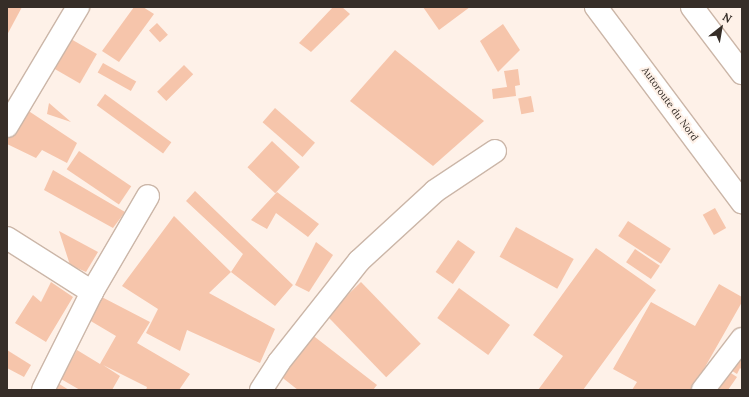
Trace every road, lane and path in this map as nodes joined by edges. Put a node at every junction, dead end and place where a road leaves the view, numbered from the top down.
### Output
1 (78, 7) edge
2 (596, 7) edge
3 (692, 7) edge
4 (742, 73) edge
5 (7, 126) edge
6 (495, 151) dead end
7 (148, 196) dead end
8 (742, 202) edge
9 (7, 238) edge
10 (92, 292) junction
11 (742, 339) edge
12 (42, 390) edge
13 (261, 390) edge
14 (703, 390) edge

1 - 5 main road
2 - 8 main road, Autoroute du Nord
3 - 4 main road
6 - 13 main road
7 - 10 main road
9 - 10 main road
10 - 12 main road
11 - 14 main road

